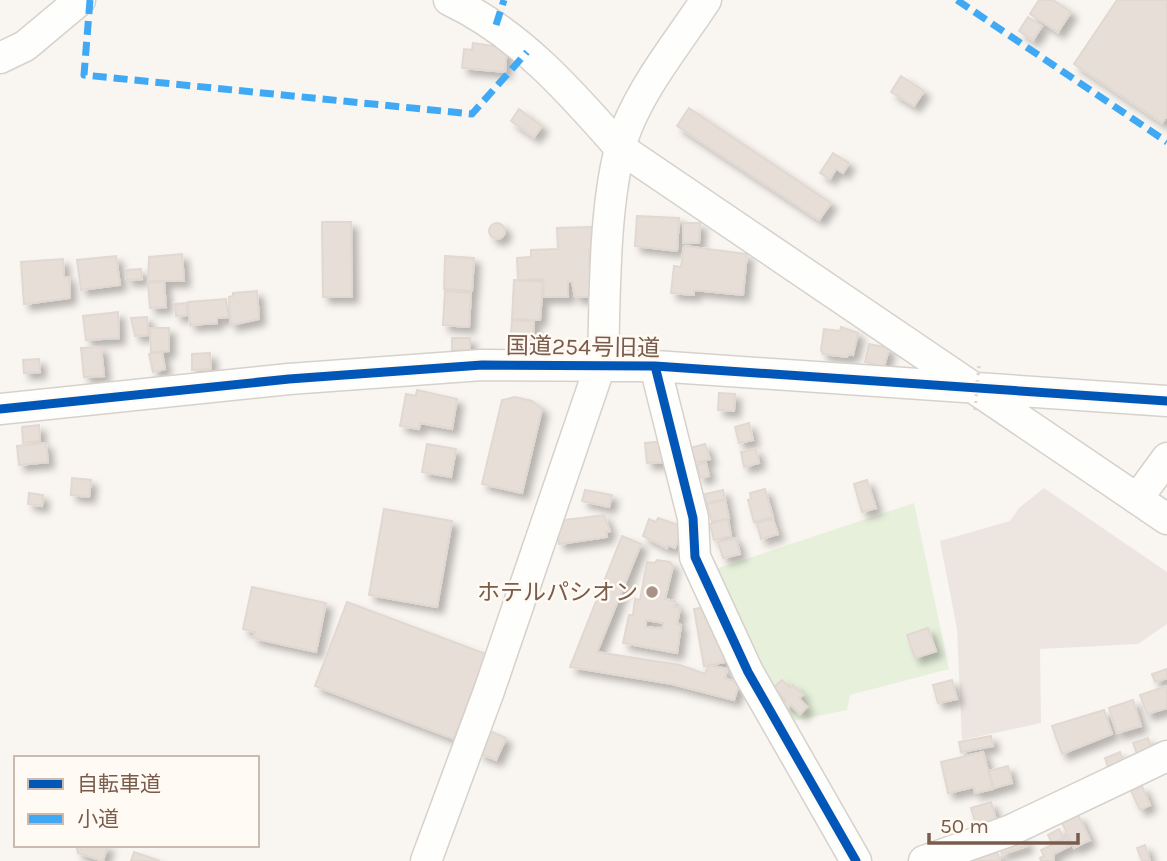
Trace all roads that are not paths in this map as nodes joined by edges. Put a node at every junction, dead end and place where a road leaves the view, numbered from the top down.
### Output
1 (80, 0) edge
2 (449, 0) edge
3 (706, 0) edge
4 (0, 58) edge
5 (620, 148) junction
6 (602, 366) junction
7 (655, 366) junction
8 (975, 387) junction
9 (1167, 401) edge
10 (0, 409) edge
11 (1167, 458) edge
12 (1137, 499) junction
13 (1167, 519) edge
14 (1167, 756) edge
15 (426, 861) edge
16 (856, 861) edge
17 (924, 861) edge

1 - 4 street
2 - 5 street
3 - 5 street
5 - 6 street
5 - 8 street
6 - 7 street, 国道254号旧道
6 - 10 street, 国道254号旧道
6 - 15 street
7 - 8 street, 国道254号旧道
7 - 16 street
8 - 9 street, 国道254号旧道
8 - 12 street
11 - 12 street
12 - 13 street
14 - 17 street

